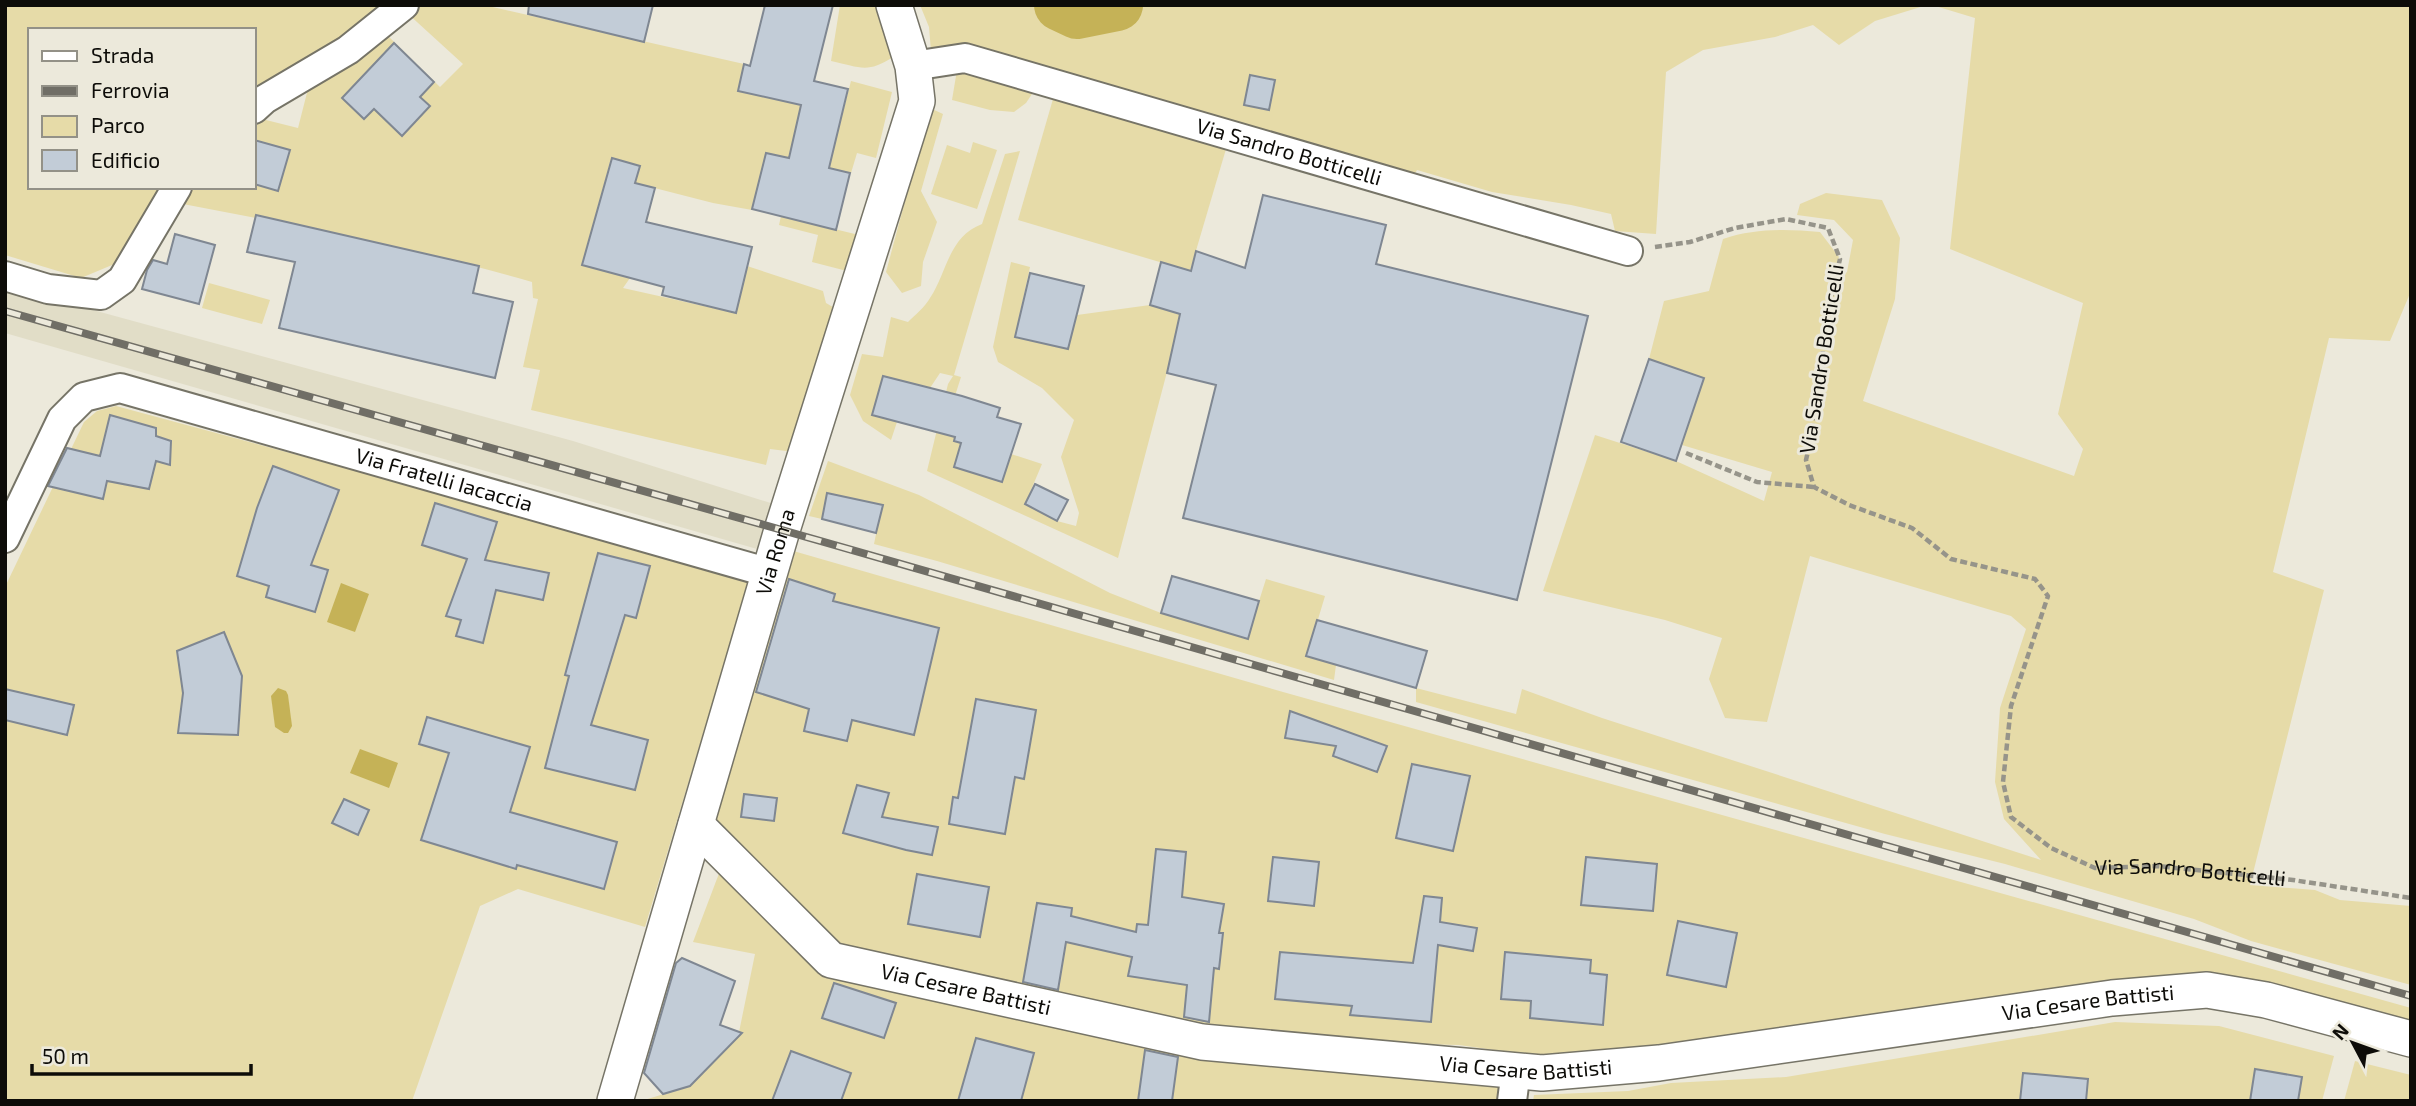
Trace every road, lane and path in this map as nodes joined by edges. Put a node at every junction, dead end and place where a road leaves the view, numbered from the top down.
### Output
1 (404, 5) edge
2 (894, 5) edge
3 (913, 66) junction
4 (256, 107) edge
5 (176, 189) edge
6 (1628, 251) joint
7 (5, 276) edge
8 (1686, 453) dead end
9 (1814, 487) junction
10 (5, 538) edge
11 (770, 573) junction
12 (696, 825) junction
13 (2411, 898) edge
14 (2411, 1039) edge
15 (1514, 1086) edge
16 (615, 1101) edge

1 - 4 street
2 - 3 street, Via Roma
3 - 6 street, Via Sandro Botticelli
3 - 11 street, Via Roma
5 - 7 street
6 - 9 path, Via Sandro Botticelli
8 - 9 path
9 - 13 path, Via Sandro Botticelli
10 - 11 street, Via Fratelli Iacaccia
11 - 12 street, Via Roma
12 - 15 street, Via Cesare Battisti
12 - 16 street, Via Roma
14 - 15 street, Via Cesare Battisti

